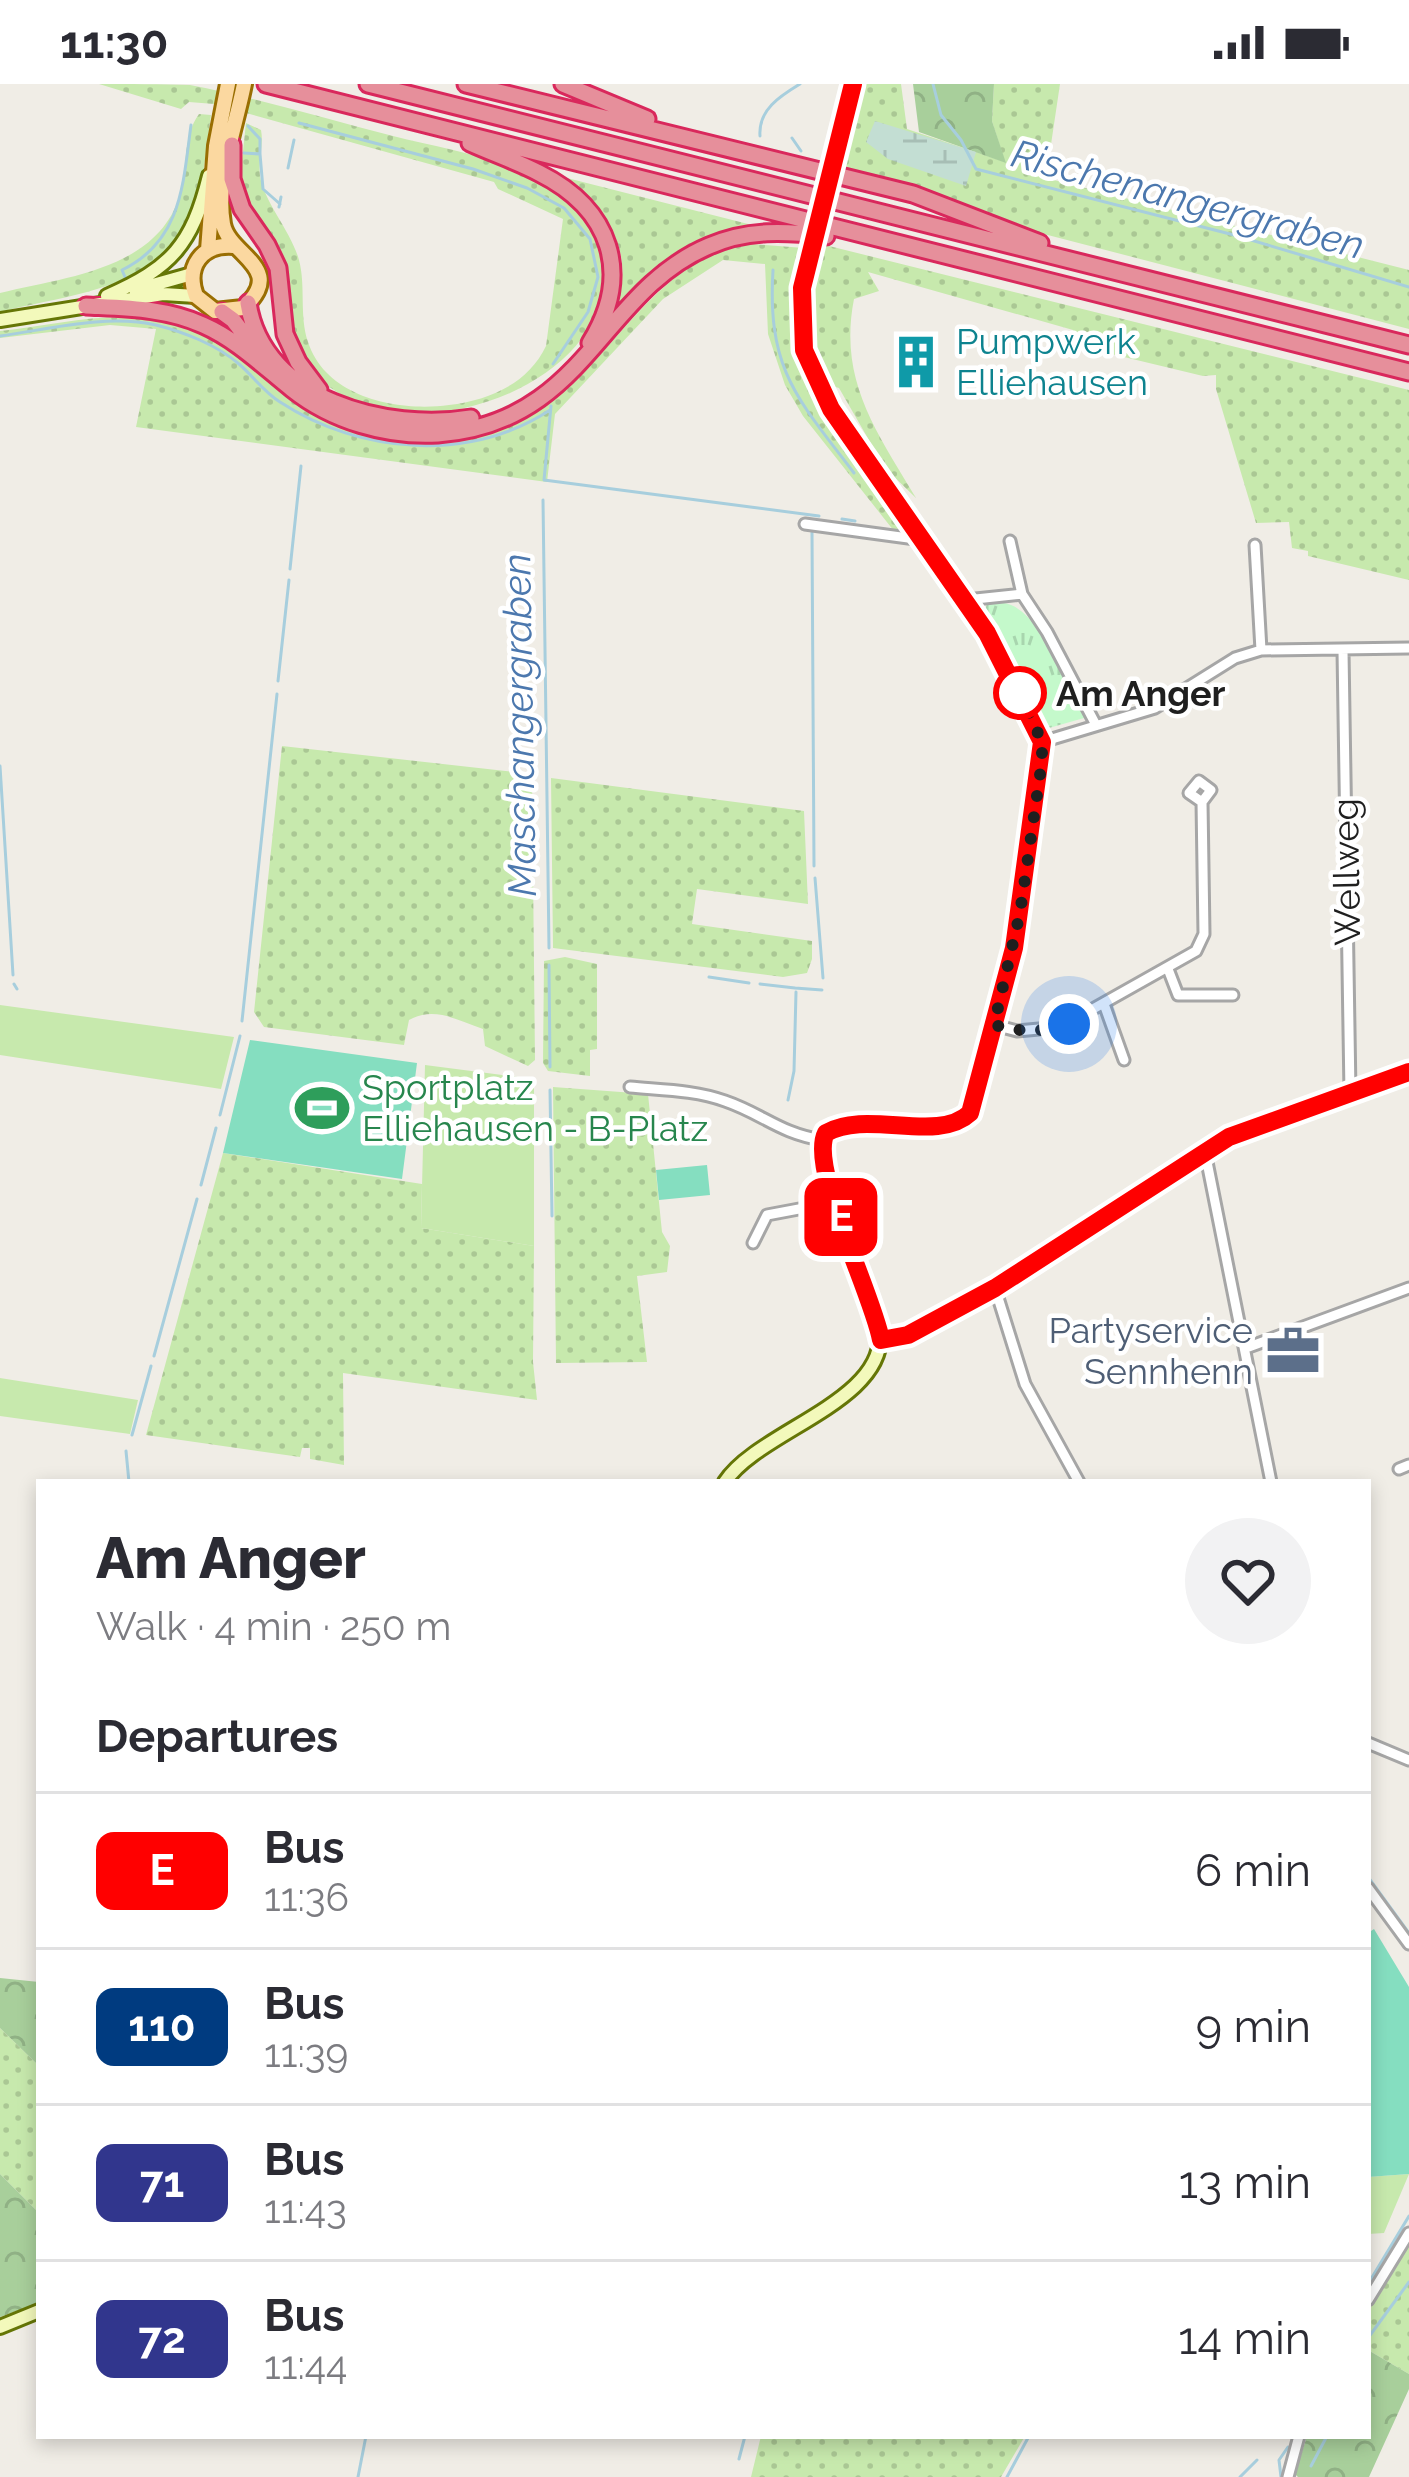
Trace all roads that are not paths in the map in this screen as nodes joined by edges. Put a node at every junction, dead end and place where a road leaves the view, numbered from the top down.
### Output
1 (228, 84) edge
2 (244, 84) edge
3 (266, 84) edge
4 (368, 84) edge
5 (466, 84) edge
6 (563, 84) edge
7 (853, 84) edge
8 (434, 126) junction
9 (688, 137) junction
10 (224, 146) junction
11 (886, 242) junction
12 (233, 246) junction
13 (208, 250) junction
14 (1093, 265) junction
15 (192, 274) junction
16 (107, 296) junction
17 (196, 296) junction
18 (248, 303) junction
19 (86, 306) junction
20 (221, 312) junction
21 (20, 316) junction
22 (0, 320) edge
23 (1409, 345) edge
24 (1409, 371) edge
25 (272, 372) junction
26 (325, 398) junction
27 (805, 524) dead end
28 (923, 540) junction
29 (1010, 541) dead end
30 (1255, 545) dead end
31 (1022, 594) junction
32 (966, 600) junction
33 (1409, 647) edge
34 (1261, 650) junction
35 (1343, 651) junction
36 (1096, 725) junction
37 (1042, 742) junction
38 (1202, 802) dead end
39 (1168, 969) junction
40 (1233, 995) dead end
41 (1104, 1004) junction
42 (994, 1025) junction
43 (1124, 1060) dead end
44 (1409, 1071) edge
45 (630, 1087) dead end
46 (1350, 1093) junction
47 (822, 1140) junction
48 (1205, 1151) junction
49 (836, 1202) junction
50 (753, 1244) dead end
51 (995, 1288) junction
52 (1409, 1288) edge
53 (881, 1340) junction
54 (1246, 1348) junction
55 (728, 1479) edge
56 (1077, 1479) edge
57 (1270, 1479) edge
58 (1371, 1744) edge
59 (1409, 1760) edge
60 (1371, 1892) edge
61 (1409, 1945) edge
62 (1409, 2233) edge
63 (1371, 2295) edge
64 (36, 2312) edge
65 (0, 2327) edge
66 (1298, 2439) edge
67 (1288, 2477) edge

1 - 10 main road
2 - 10 main road
3 - 8 highway
4 - 14 highway
5 - 9 highway
6 - 9 highway
7 - 28 street, bridge
8 - 11 highway
8 - 26 highway
9 - 14 highway
10 - 12 main road
10 - 13 main road
10 - 16 street
10 - 26 highway
11 - 24 highway
11 - 25 highway
12 - 13 main road
12 - 18 main road
13 - 15 main road
14 - 23 highway
15 - 16 street
15 - 17 main road
16 - 21 street
17 - 19 street
17 - 20 main road
18 - 20 main road
18 - 26 highway
19 - 21 street
19 - 25 highway
20 - 25 highway
21 - 22 street
27 - 28 street
28 - 32 street
29 - 31 street
30 - 34 street
31 - 32 street
31 - 36 street
32 - 37 street
33 - 35 street
34 - 35 street
34 - 36 street
35 - 46 street, Wellweg
36 - 37 street
37 - 42 street
38 - 39 street
39 - 40 street
39 - 41 street
41 - 42 street
41 - 43 street
42 - 47 street
44 - 46 street
45 - 47 street
46 - 48 street
47 - 49 street
48 - 51 street
48 - 54 street
49 - 50 street
49 - 53 street
51 - 53 street
51 - 56 street
52 - 54 street
53 - 55 street
54 - 57 street
58 - 59 street
60 - 61 street
62 - 63 street
64 - 65 street
66 - 67 street

